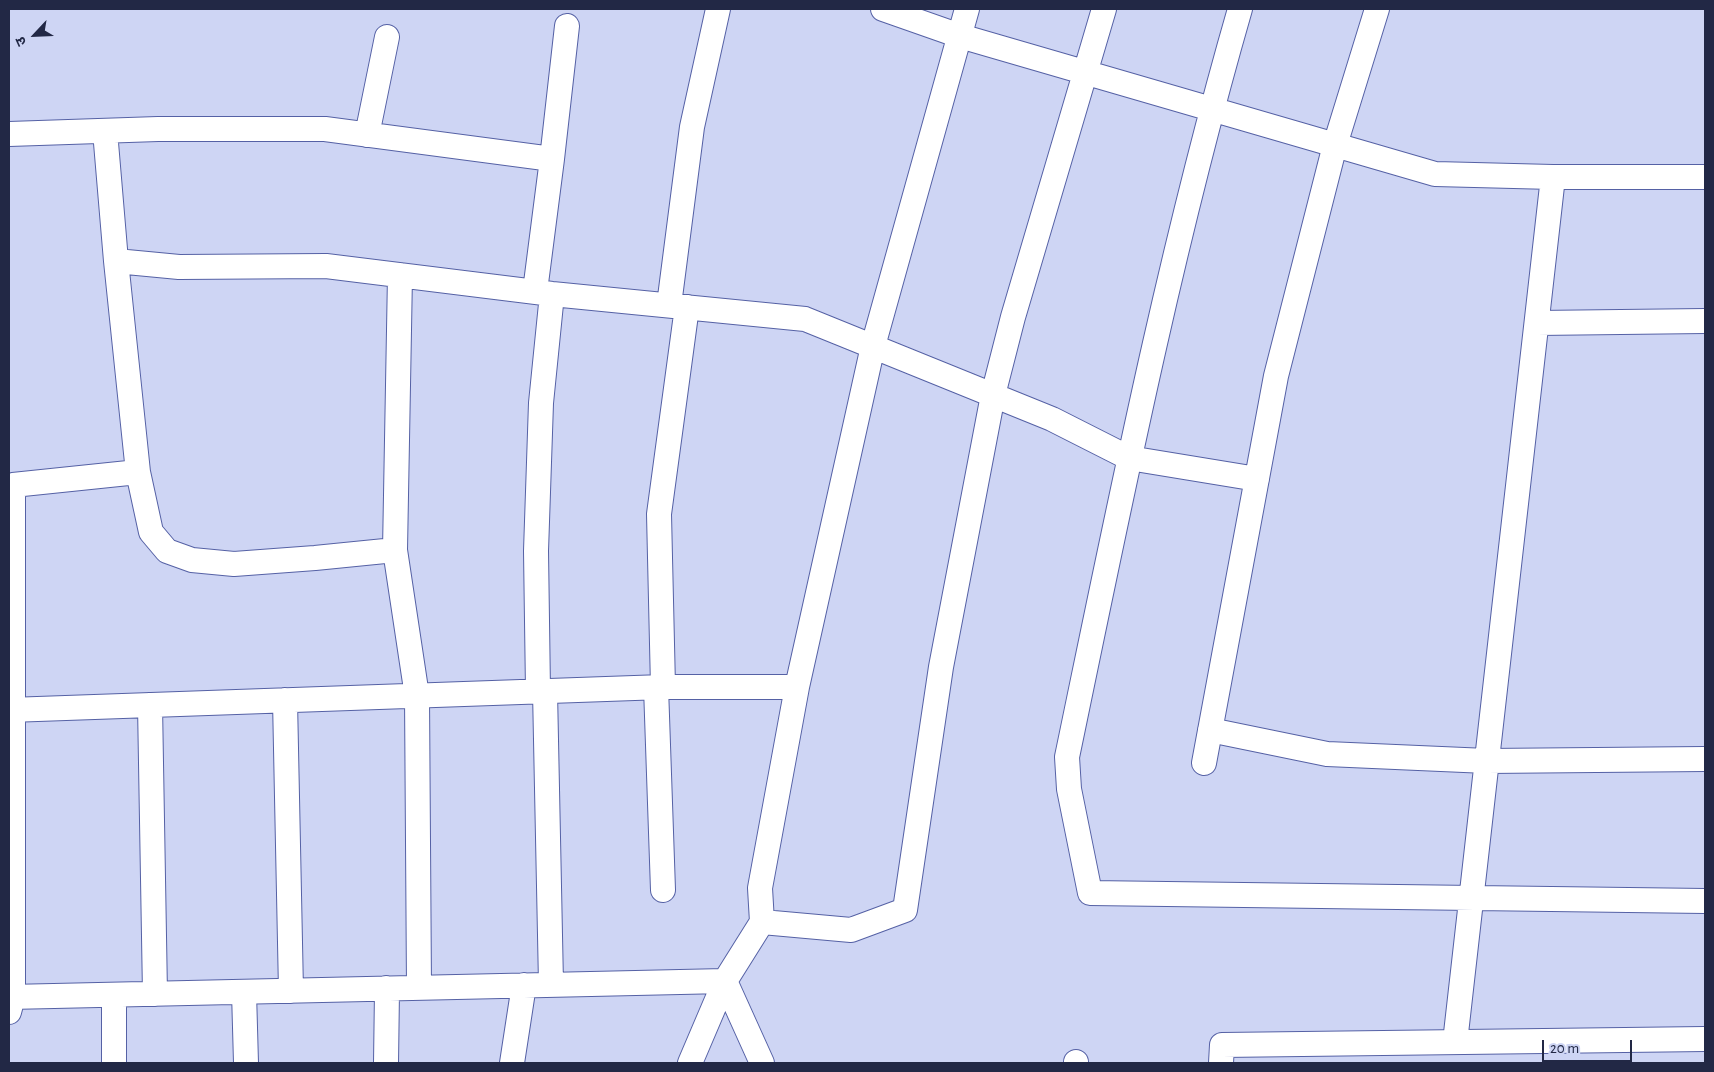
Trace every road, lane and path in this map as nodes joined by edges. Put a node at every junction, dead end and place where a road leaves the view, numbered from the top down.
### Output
1 (718, 9) edge
2 (883, 9) edge
3 (967, 9) edge
4 (1104, 9) edge
5 (1240, 9) edge
6 (1377, 9) edge
7 (567, 26) dead end
8 (960, 36) junction
9 (386, 37) dead end
10 (1085, 73) junction
11 (1211, 109) junction
12 (105, 131) junction
13 (9, 134) edge
14 (367, 135) junction
15 (1335, 145) junction
16 (552, 159) junction
17 (1705, 176) edge
18 (1554, 177) junction
19 (116, 261) junction
20 (400, 275) junction
21 (544, 292) junction
22 (678, 306) junction
23 (1705, 320) edge
24 (1537, 323) junction
25 (873, 346) junction
26 (993, 395) junction
27 (1129, 458) junction
28 (138, 472) junction
29 (1257, 479) junction
30 (395, 550) junction
31 (660, 687) junction
32 (797, 687) junction
33 (541, 691) junction
34 (417, 696) junction
35 (285, 700) junction
36 (150, 705) junction
37 (11, 710) edge
38 (1210, 730) junction
39 (1705, 759) edge
40 (1487, 761) junction
41 (1204, 763) dead end
42 (664, 890) dead end
43 (1472, 899) junction
44 (1705, 901) edge
45 (762, 922) junction
46 (725, 982) junction
47 (551, 984) junction
48 (524, 985) junction
49 (386, 988) junction
50 (419, 988) junction
51 (291, 991) junction
52 (244, 992) junction
53 (155, 994) junction
54 (114, 995) junction
55 (10, 1003) edge
56 (1705, 1039) edge
57 (1455, 1042) junction
58 (1354, 1053) edge
59 (114, 1063) edge
60 (246, 1063) edge
61 (386, 1063) edge
62 (512, 1063) edge
63 (690, 1063) edge
64 (762, 1063) edge
65 (1221, 1063) edge

1 - 22 street
2 - 8 street
3 - 8 street
4 - 10 street
5 - 11 street
6 - 15 street
7 - 16 street
8 - 10 street
8 - 25 street
9 - 14 street
10 - 11 street
10 - 26 street
11 - 15 street
11 - 27 street
12 - 13 street
12 - 14 street
12 - 19 street
14 - 16 street
15 - 18 street
15 - 29 street
16 - 21 street
17 - 18 street
18 - 24 street
19 - 20 street
19 - 28 street
20 - 21 street
20 - 30 street
21 - 22 street
21 - 33 street
22 - 25 street
22 - 31 street
23 - 24 street
24 - 40 street
25 - 26 street
25 - 32 street
26 - 27 street
26 - 45 street
27 - 29 street
27 - 43 street
28 - 30 street
28 - 37 street
29 - 38 street
30 - 34 street
31 - 32 street
31 - 33 street
31 - 42 street
32 - 45 street
33 - 34 street
33 - 47 street
34 - 35 street
34 - 50 street
35 - 36 street
35 - 51 street
36 - 37 street
36 - 53 street
37 - 55 street
38 - 40 street
38 - 41 street
39 - 40 street
40 - 43 street
43 - 44 street
43 - 57 street
45 - 46 street
46 - 47 street
46 - 63 street
46 - 64 street
47 - 48 street
48 - 50 street
48 - 62 street
49 - 50 street
49 - 51 street
49 - 61 street
51 - 52 street
52 - 53 street
52 - 60 street
53 - 54 street
54 - 55 street
54 - 59 street
56 - 57 street
57 - 58 street
58 - 65 street

